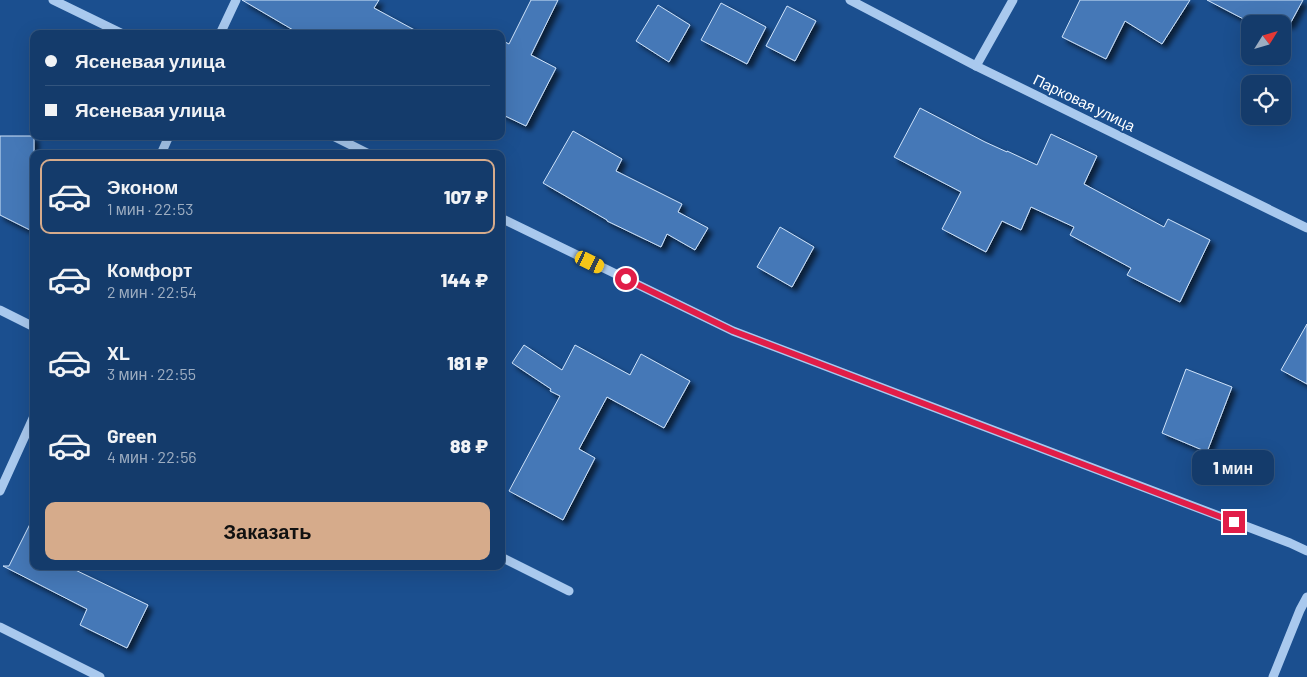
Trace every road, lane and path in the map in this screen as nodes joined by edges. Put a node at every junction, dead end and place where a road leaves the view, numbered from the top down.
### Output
1 (53, 0) edge
2 (236, 0) edge
3 (850, 0) edge
4 (1013, 0) edge
5 (115, 30) edge
6 (222, 30) edge
7 (976, 66) junction
8 (341, 140) edge
9 (361, 150) edge
10 (505, 220) edge
11 (1307, 228) edge
12 (0, 310) edge
13 (30, 325) edge
14 (30, 425) edge
15 (0, 491) edge
16 (1307, 551) edge
17 (505, 559) edge
18 (569, 591) dead end
19 (1307, 597) edge
20 (0, 626) edge
21 (100, 677) edge
22 (1273, 677) edge

1 - 5 street
2 - 6 street
3 - 7 street, Парковая улица
4 - 7 street
7 - 11 street, Парковая улица
8 - 9 street
10 - 16 street
12 - 13 street
14 - 15 street
17 - 18 street
19 - 22 street
20 - 21 street

